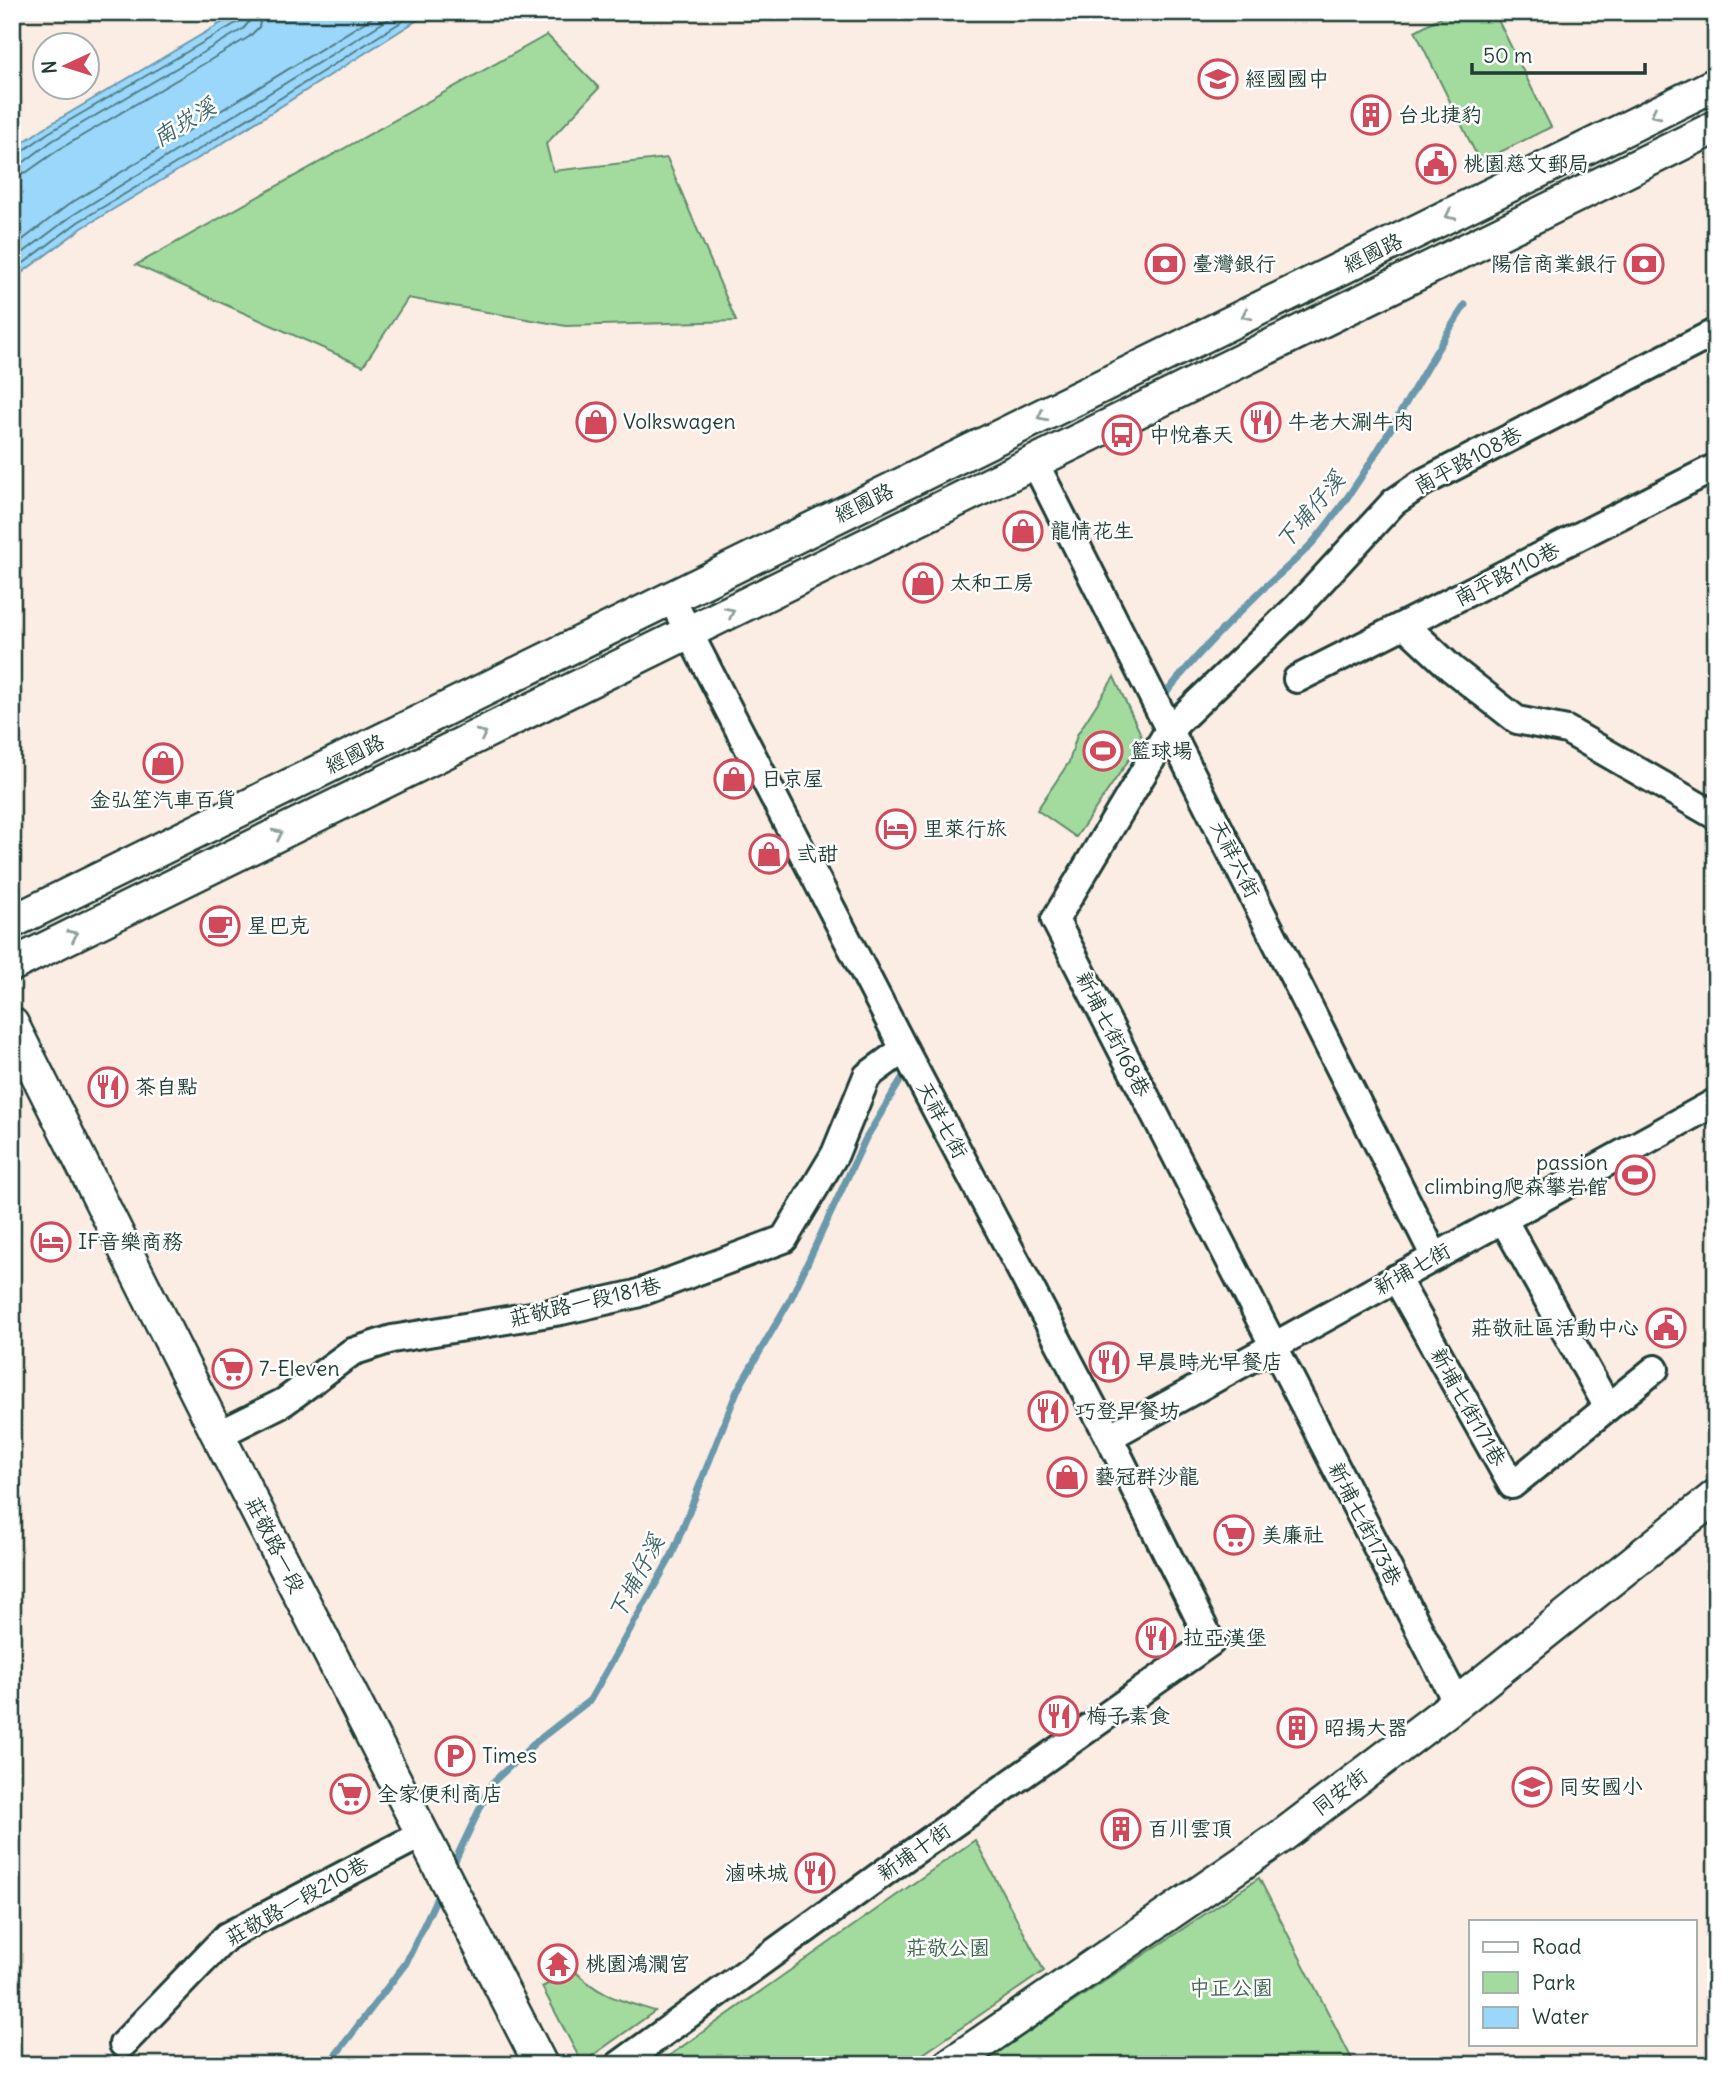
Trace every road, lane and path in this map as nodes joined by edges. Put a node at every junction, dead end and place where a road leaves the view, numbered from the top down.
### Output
1 (1716, 84) edge
2 (1716, 127) edge
3 (1716, 332) edge
4 (1034, 461) junction
5 (1716, 467) edge
6 (671, 598) junction
7 (1406, 626) junction
8 (688, 632) junction
9 (1297, 679) dead end
10 (1167, 724) junction
11 (1716, 816) edge
12 (12, 922) edge
13 (12, 965) edge
14 (12, 1024) edge
15 (910, 1060) junction
16 (1716, 1102) edge
17 (1503, 1219) junction
18 (1435, 1257) junction
19 (1396, 1278) junction
20 (1273, 1345) junction
21 (1655, 1369) dead end
22 (1607, 1406) junction
23 (218, 1435) junction
24 (1109, 1437) junction
25 (1716, 1496) edge
26 (1211, 1642) joint
27 (1457, 1703) junction
28 (428, 1842) junction
29 (123, 2044) dead end
30 (541, 2065) edge
31 (619, 2065) edge
32 (948, 2065) edge

1 -> 6 street, 經國路
2 - 4 street, 經國路
3 - 10 street, 南平路108巷
8 -> 4 street, 經國路
4 - 10 street, 天祥六街
5 - 7 street, 南平路110巷
6 - 8 street, 天祥七街
6 - 12 street, 經國路
7 - 9 street, 南平路110巷
7 - 11 street
13 -> 8 street, 經國路
8 - 15 street, 天祥七街
10 - 18 street, 天祥六街
10 - 20 street, 新埔七街168巷
14 - 23 street, 莊敬路一段
15 - 23 street, 莊敬路一段181巷
15 - 24 street, 天祥七街
16 - 17 street, 新埔七街
17 - 18 street, 新埔七街
17 - 22 street
18 - 19 street, 新埔七街
19 - 20 street, 新埔七街
19 - 22 street, 新埔七街171巷
20 - 24 street, 新埔七街
20 - 27 street, 新埔七街173巷
21 - 22 street, 新埔七街171巷
23 - 28 street, 莊敬路一段
24 - 26 street, 天祥七街
25 - 27 street, 同安街
26 - 31 street, 新埔十街
27 - 32 street, 同安街
28 - 29 street, 莊敬路一段210巷
28 - 30 street, 莊敬路一段

